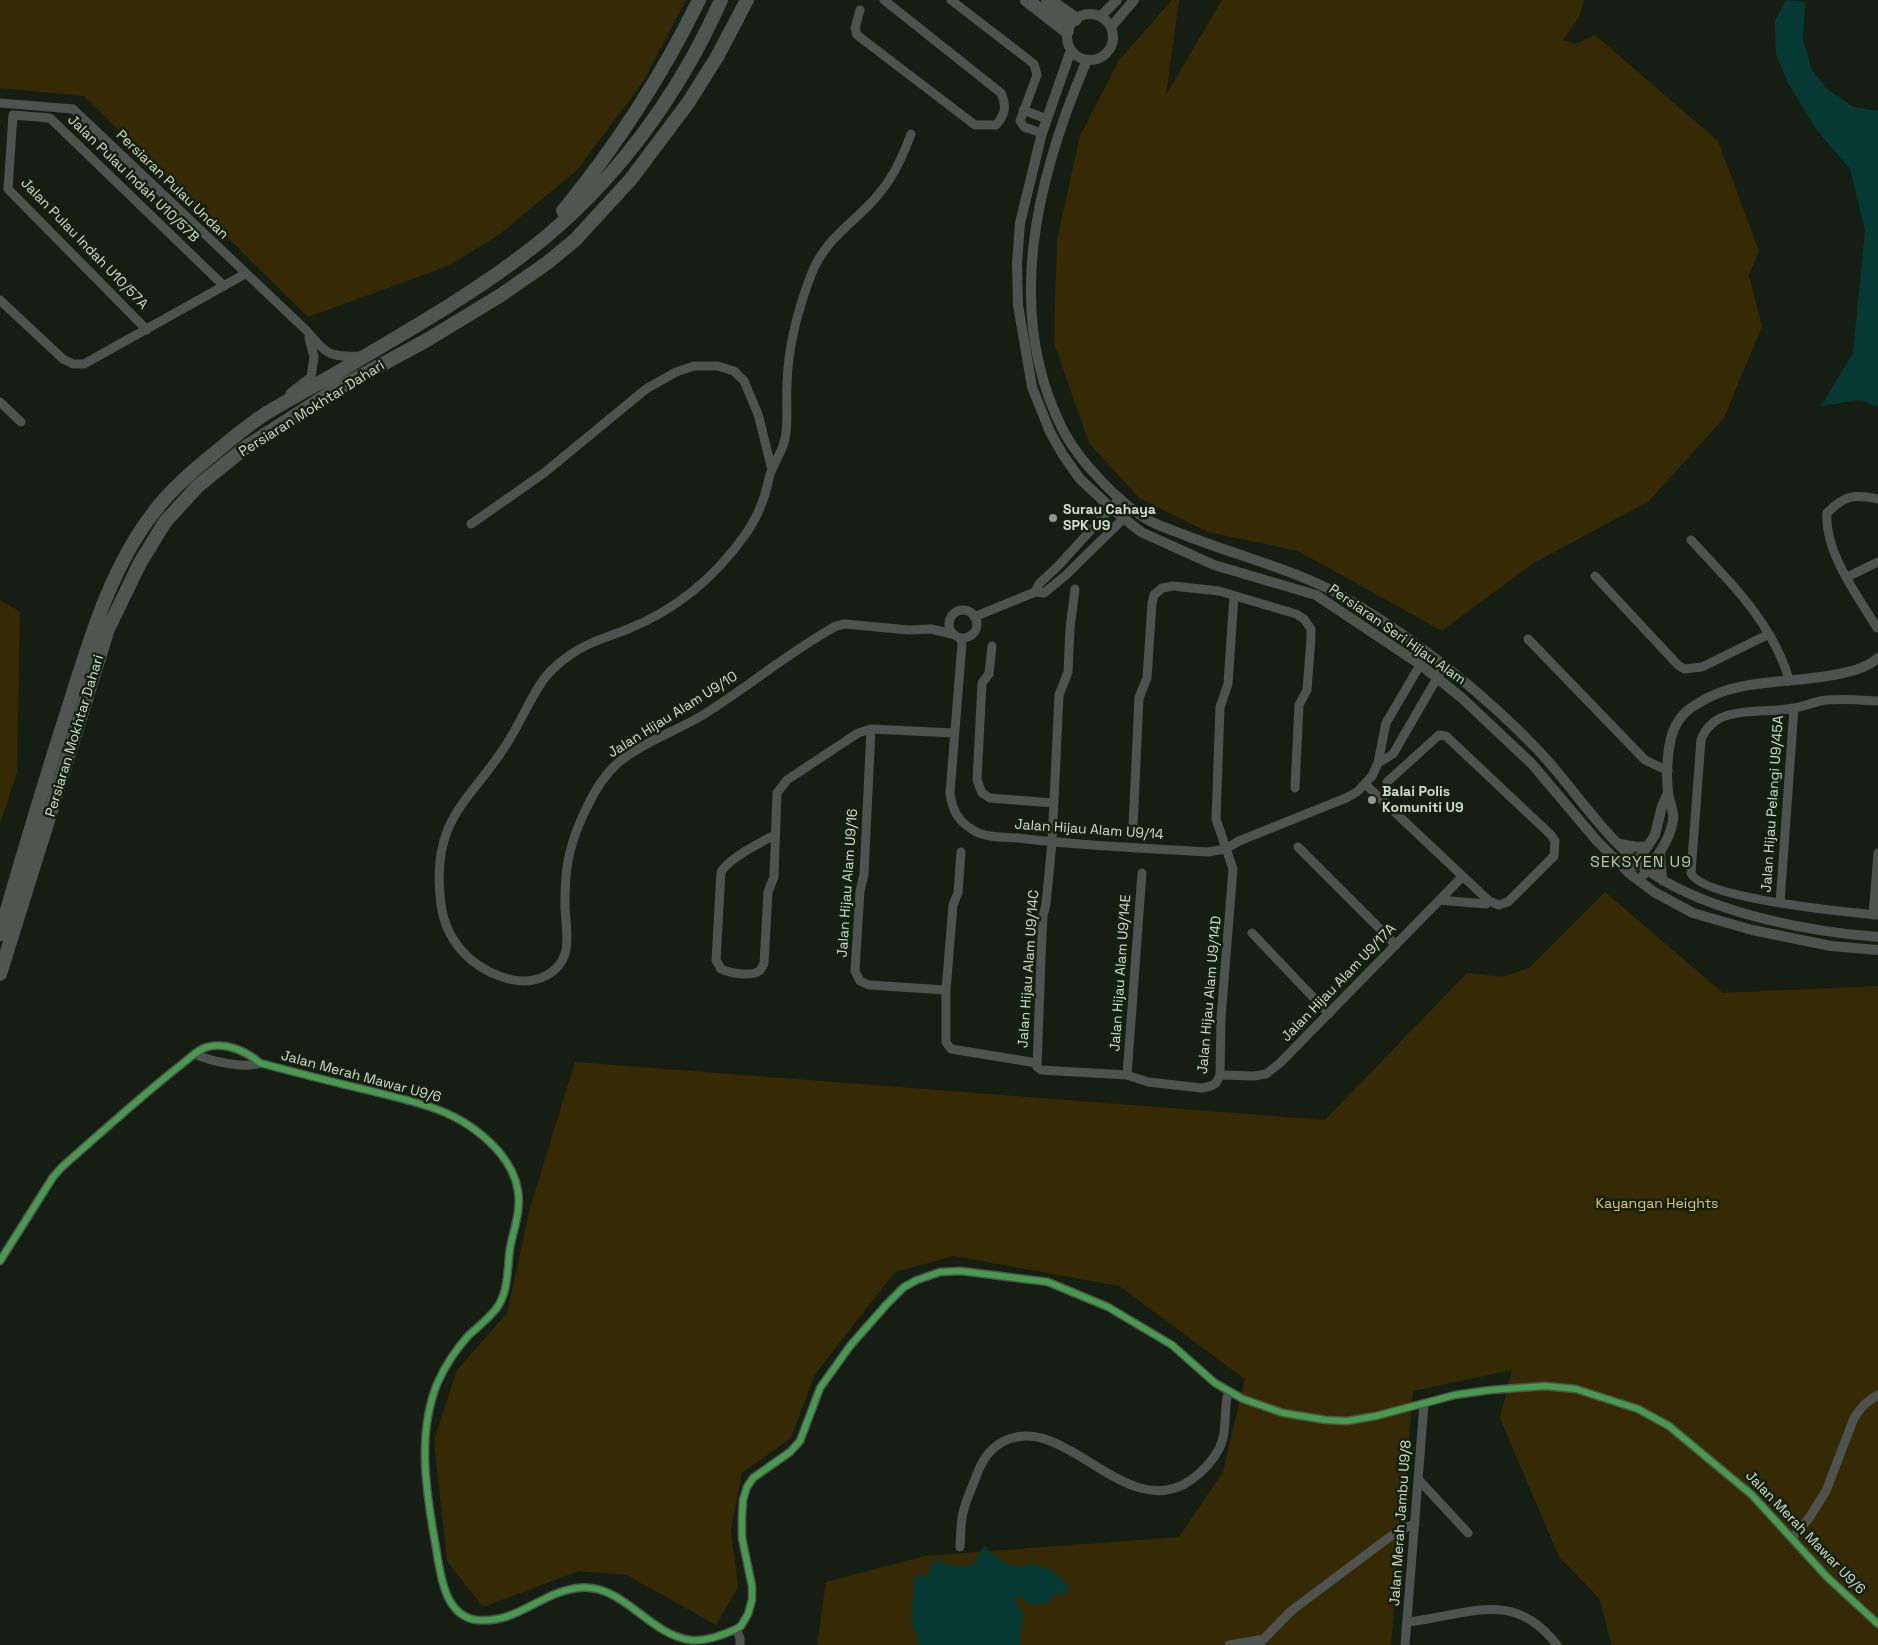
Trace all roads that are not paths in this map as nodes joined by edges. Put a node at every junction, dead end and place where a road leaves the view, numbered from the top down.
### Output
1 (699, 0) edge
2 (720, 0) edge
3 (747, 0) edge
4 (884, 0) edge
5 (951, 0) edge
6 (1027, 0) edge
7 (1048, 0) edge
8 (1117, 0) edge
9 (1134, 0) edge
10 (860, 10) dead end
11 (1101, 16) junction
12 (1075, 18) junction
13 (1111, 27) junction
14 (1067, 31) junction
15 (1071, 50) junction
16 (1087, 60) junction
17 (0, 103) edge
18 (1023, 110) junction
19 (13, 115) joint
20 (1047, 119) junction
21 (1042, 133) junction
22 (912, 134) dead end
23 (533, 247) junction
24 (245, 274) junction
25 (224, 286) junction
26 (0, 300) edge
27 (147, 330) junction
28 (307, 331) junction
29 (365, 356) junction
30 (0, 402) edge
31 (267, 413) junction
32 (21, 422) dead end
33 (772, 470) junction
34 (1120, 498) junction
35 (1878, 499) edge
36 (1111, 508) junction
37 (1132, 508) junction
38 (1124, 518) junction
39 (471, 524) dead end
40 (1691, 540) dead end
41 (1878, 562) edge
42 (1595, 576) dead end
43 (1847, 577) junction
44 (1075, 590) dead end
45 (1035, 592) junction
46 (1234, 596) junction
47 (952, 616) junction
48 (974, 617) junction
49 (1877, 628) edge
50 (931, 629) junction
51 (1769, 634) junction
52 (956, 636) junction
53 (1528, 639) dead end
54 (992, 646) dead end
55 (1427, 653) junction
56 (1878, 658) edge
57 (1421, 665) junction
58 (1444, 666) junction
59 (1438, 678) junction
60 (1789, 681) junction
61 (1878, 701) edge
62 (1794, 708) junction
63 (871, 729) junction
64 (953, 733) junction
65 (1378, 763) junction
66 (1668, 771) junction
67 (1387, 782) dead end
68 (1366, 785) junction
69 (1295, 788) dead end
70 (1668, 794) junction
71 (1054, 803) junction
72 (1133, 826) dead end
73 (774, 835) junction
74 (1052, 842) junction
75 (1620, 844) junction
76 (1648, 846) junction
77 (1298, 847) dead end
78 (1225, 849) junction
79 (961, 852) dead end
80 (1660, 852) junction
81 (1878, 853) edge
82 (1637, 862) junction
83 (1648, 870) junction
84 (1142, 873) dead end
85 (1629, 873) junction
86 (1462, 877) junction
87 (1662, 880) junction
88 (1639, 881) junction
89 (1439, 900) junction
90 (1489, 901) junction
91 (1780, 903) junction
92 (1876, 915) edge
93 (0, 934) edge
94 (1252, 934) dead end
95 (1878, 937) edge
96 (1396, 945) junction
97 (1878, 950) edge
98 (0, 974) edge
99 (946, 990) junction
100 (1329, 1014) junction
101 (195, 1054) junction
102 (260, 1063) junction
103 (1037, 1065) junction
104 (1127, 1074) junction
105 (1220, 1075) junction
106 (0, 1261) edge
107 (1230, 1392) junction
108 (1878, 1395) edge
109 (1424, 1404) junction
110 (1418, 1478) junction
111 (1415, 1524) junction
112 (1468, 1533) dead end
113 (1792, 1538) junction
114 (960, 1547) dead end
115 (1408, 1622) junction
116 (1878, 1624) edge
117 (736, 1629) junction
118 (1261, 1642) edge
119 (740, 1645) edge
120 (1229, 1645) edge
121 (1405, 1645) edge
122 (1556, 1645) edge

1 - 23 main road
2 - 23 main road, Persiaran Mokhtar Dahari
3 - 98 main road, Persiaran Mokhtar Dahari
4 - 10 street
5 - 18 street
6 - 14 main road
7 - 12 main road
8 - 11 street
9 - 13 street
11 - 12 street
11 - 13 street
12 - 14 street
13 - 16 street
14 - 15 street
15 - 16 street
15 - 20 street, Persiaran Seri Hijau Alam
16 - 34 street, Persiaran Seri Hijau Alam
17 - 24 street, Persiaran Pulau Undan
18 - 20 street
18 - 21 street
19 - 25 street, Jalan Pulau Indah U10/57B
19 - 27 street, Jalan Pulau Indah U10/57A
20 - 21 street, Persiaran Seri Hijau Alam
21 - 36 street, Persiaran Seri Hijau Alam
22 - 33 street, Jalan Hijau Alam U9/10
23 - 29 main road, Persiaran Mokhtar Dahari
24 - 25 street
24 - 28 street, Persiaran Pulau Undan
25 - 27 street
26 - 27 street
28 - 29 street, Persiaran Pulau Undan
28 - 31 street
29 - 31 main road, Persiaran Mokhtar Dahari
30 - 32 street
31 - 93 main road, Persiaran Mokhtar Dahari
33 - 39 street, Jalan Hijau Alam U9/10
33 - 50 street, Jalan Hijau Alam U9/10
34 - 36 street
34 - 37 street, Persiaran Seri Hijau Alam
35 - 43 street
36 - 38 street, Persiaran Seri Hijau Alam
36 - 45 street
37 - 38 street
37 - 55 street, Persiaran Seri Hijau Alam
38 - 45 street
38 - 57 street, Persiaran Seri Hijau Alam
40 - 51 street
41 - 43 street
42 - 51 street
43 - 49 street
44 - 71 street, Jalan Hijau Alam U9/14C
45 - 48 street
46 - 69 street
46 - 72 street
46 - 78 street, Jalan Hijau Alam U9/14D
47 - 48 street
47 - 50 street, Jalan Hijau Alam U9/10
47 - 52 street
48 - 52 street
50 - 52 street, Jalan Hijau Alam U9/10
51 - 60 street
52 - 64 street, Jalan Hijau Alam U9/14
53 - 66 street
54 - 71 street
55 - 57 street
55 - 58 street, Persiaran Seri Hijau Alam
56 - 60 street
57 - 59 street, Persiaran Seri Hijau Alam
57 - 65 street
58 - 59 street
58 - 75 street, Persiaran Seri Hijau Alam
59 - 65 street
59 - 85 street, Persiaran Seri Hijau Alam
60 - 66 street
61 - 62 street
62 - 91 street, Jalan Hijau Pelangi U9/45A
62 - 91 street
63 - 64 street
63 - 73 street
63 - 99 street, Jalan Hijau Alam U9/16
64 - 74 street, Jalan Hijau Alam U9/14
65 - 68 street, Jalan Hijau Alam U9/14
66 - 70 street
67 - 90 street
68 - 78 street, Jalan Hijau Alam U9/14
68 - 86 street
70 - 76 street
70 - 80 street
71 - 74 street, Jalan Hijau Alam U9/14C
73 - 73 street
74 - 78 street, Jalan Hijau Alam U9/14
74 - 103 street, Jalan Hijau Alam U9/14C
75 - 76 street
75 - 82 street, Persiaran Seri Hijau Alam
76 - 82 street
77 - 96 street
78 - 105 street, Jalan Hijau Alam U9/14D
79 - 99 street
80 - 83 street
80 - 87 street
81 - 92 street
82 - 83 street, Persiaran Seri Hijau Alam
82 - 85 street
83 - 87 street, Persiaran Seri Hijau Alam
83 - 88 street
84 - 104 street, Jalan Hijau Alam U9/14E
85 - 88 street, Persiaran Seri Hijau Alam
86 - 89 street, Jalan Hijau Alam U9/17A
86 - 90 street
87 - 95 street, Persiaran Seri Hijau Alam
88 - 97 street, Persiaran Seri Hijau Alam
89 - 90 street
89 - 96 street, Jalan Hijau Alam U9/17A
91 - 92 street
94 - 100 street
96 - 100 street, Jalan Hijau Alam U9/17A
99 - 103 street, Jalan Hijau Alam U9/14D
100 - 105 street, Jalan Hijau Alam U9/17A
101 - 102 street, Jalan Merah Mawar U9/6
101 - 102 street, Jalan Merah Mawar U9/6
101 - 106 street, Jalan Merah Mawar U9/6
102 - 117 street, Jalan Merah Mawar U9/6
103 - 104 street, Jalan Hijau Alam U9/14D
104 - 105 street, Jalan Hijau Alam U9/14D
107 - 109 street, Jalan Merah Mawar U9/6
107 - 114 street
107 - 117 street, Jalan Merah Mawar U9/6
108 - 113 street
109 - 110 street, Jalan Merah Jambu U9/8
109 - 113 street, Jalan Merah Mawar U9/6
110 - 111 street, Jalan Merah Jambu U9/8
110 - 112 street
111 - 115 street, Jalan Merah Jambu U9/8
111 - 118 street
113 - 116 street, Jalan Merah Mawar U9/6
115 - 121 street, Jalan Merah Jambu U9/8
115 - 122 street
117 - 119 street
118 - 120 street

